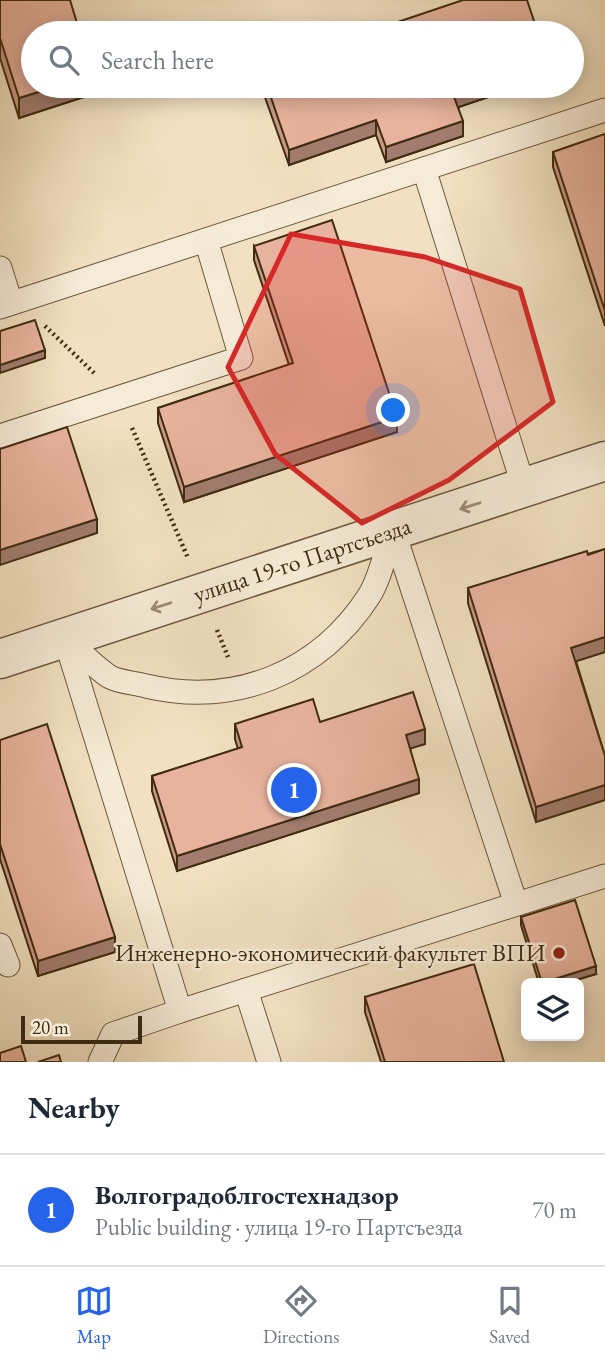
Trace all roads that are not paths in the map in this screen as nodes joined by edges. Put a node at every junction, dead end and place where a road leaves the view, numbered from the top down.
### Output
1 (605, 110) edge
2 (424, 169) junction
3 (206, 240) junction
4 (0, 268) edge
5 (6, 305) edge
6 (0, 436) edge
7 (605, 461) edge
8 (524, 488) junction
9 (393, 530) junction
10 (65, 638) junction
11 (0, 659) edge
12 (605, 876) edge
13 (516, 904) junction
14 (246, 989) junction
15 (180, 1011) junction
16 (100, 1062) edge
17 (269, 1062) edge

1 - 2 lane
2 - 3 lane
2 - 8 lane
3 - 5 lane
3 - 6 lane
4 - 5 lane
7 - 8 street, улица 19-го Партсъезда
8 -> 9 street, улица 19-го Партсъезда
9 -> 10 street, улица 19-го Партсъезда
9 - 10 lane
9 - 13 lane
10 - 11 street, улица 19-го Партсъезда
10 - 15 lane
12 - 13 lane
13 - 14 lane
14 - 15 lane
14 - 17 lane
15 - 16 lane

